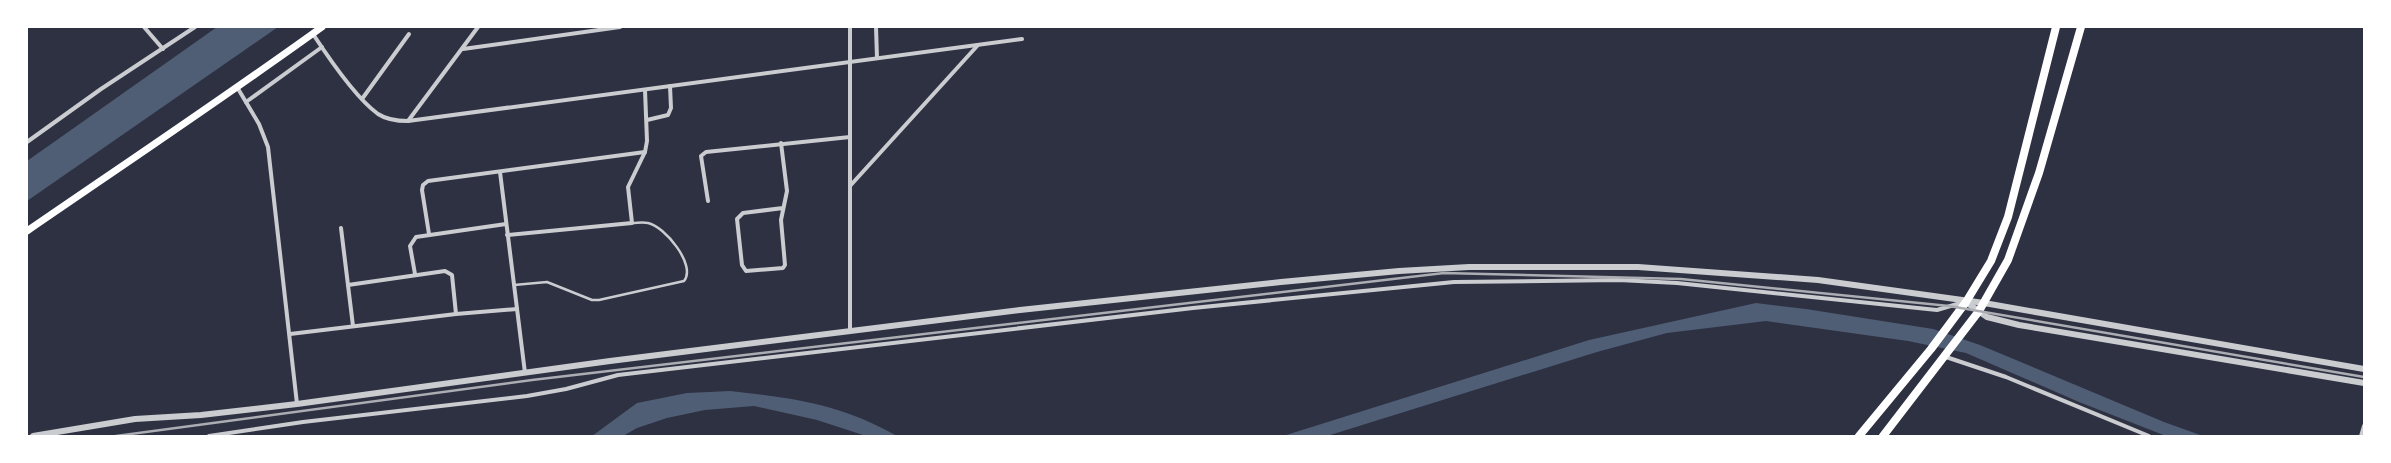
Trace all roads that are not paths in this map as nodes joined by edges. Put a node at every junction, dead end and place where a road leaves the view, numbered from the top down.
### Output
1 (144, 27) edge
2 (195, 27) edge
3 (322, 27) edge
4 (478, 27) edge
5 (620, 27) edge
6 (850, 27) edge
7 (876, 27) edge
8 (2056, 27) edge
9 (2080, 27) edge
10 (313, 34) junction
11 (410, 34) dead end
12 (1022, 39) dead end
13 (978, 45) junction
14 (322, 47) junction
15 (163, 49) junction
16 (463, 49) junction
17 (877, 58) junction
18 (849, 62) junction
19 (670, 86) junction
20 (237, 87) junction
21 (645, 90) junction
22 (362, 99) junction
23 (246, 102) junction
24 (647, 120) junction
25 (408, 121) junction
26 (850, 138) junction
27 (27, 142) edge
28 (781, 143) junction
29 (645, 152) junction
30 (500, 172) junction
31 (850, 186) junction
32 (708, 201) dead end
33 (783, 208) junction
34 (632, 223) junction
35 (506, 224) junction
36 (341, 228) dead end
37 (27, 231) edge
38 (429, 234) junction
39 (508, 235) junction
40 (415, 274) junction
41 (348, 285) junction
42 (514, 286) junction
43 (1966, 302) junction
44 (1984, 303) junction
45 (517, 309) junction
46 (1979, 312) junction
47 (456, 314) junction
48 (352, 326) junction
49 (850, 331) junction
50 (290, 334) junction
51 (1947, 354) junction
52 (2364, 370) edge
53 (525, 373) junction
54 (2364, 383) edge
55 (297, 404) junction
56 (2364, 426) edge
57 (33, 436) edge
58 (209, 436) edge
59 (1859, 436) edge
60 (1883, 436) edge
61 (2149, 436) edge
62 (2361, 436) edge

1 - 15 street
2 - 15 street
3 - 10 main road
4 - 16 street
5 - 16 street
6 - 18 street
7 - 17 street
8 - 43 highway
9 - 44 highway
10 - 14 street
10 - 20 main road
11 - 22 street
12 - 13 street
13 - 17 street
13 - 31 street
14 - 22 street
14 - 23 street
15 - 27 street
16 - 25 street
17 - 18 street
18 - 19 street
18 - 26 street
19 - 21 street
19 - 24 street
20 - 23 street
20 - 37 main road
21 - 24 street
21 - 25 street
22 - 25 street
23 - 50 street
24 - 29 street
26 - 28 street
26 - 31 street
28 - 32 street
28 - 33 street
29 - 30 street
29 - 34 street
30 - 35 street
30 - 38 street
31 - 49 street
33 - 33 street
34 - 39 street
34 - 42 lane
35 - 38 street
35 - 39 street
36 - 41 street
38 - 40 street
39 - 42 street
40 - 41 street
40 - 47 street
41 - 48 street
42 - 45 street
43 - 44 street
43 - 46 street
43 - 49 street
43 - 58 street
43 - 59 highway
44 - 46 highway
44 - 52 street
45 - 47 street
45 - 53 street
46 - 51 highway
46 - 54 street
47 - 48 street
48 - 50 street
49 - 53 street
50 - 55 street
51 - 60 highway
51 - 61 street
53 - 55 street
55 - 57 street
56 - 62 street

